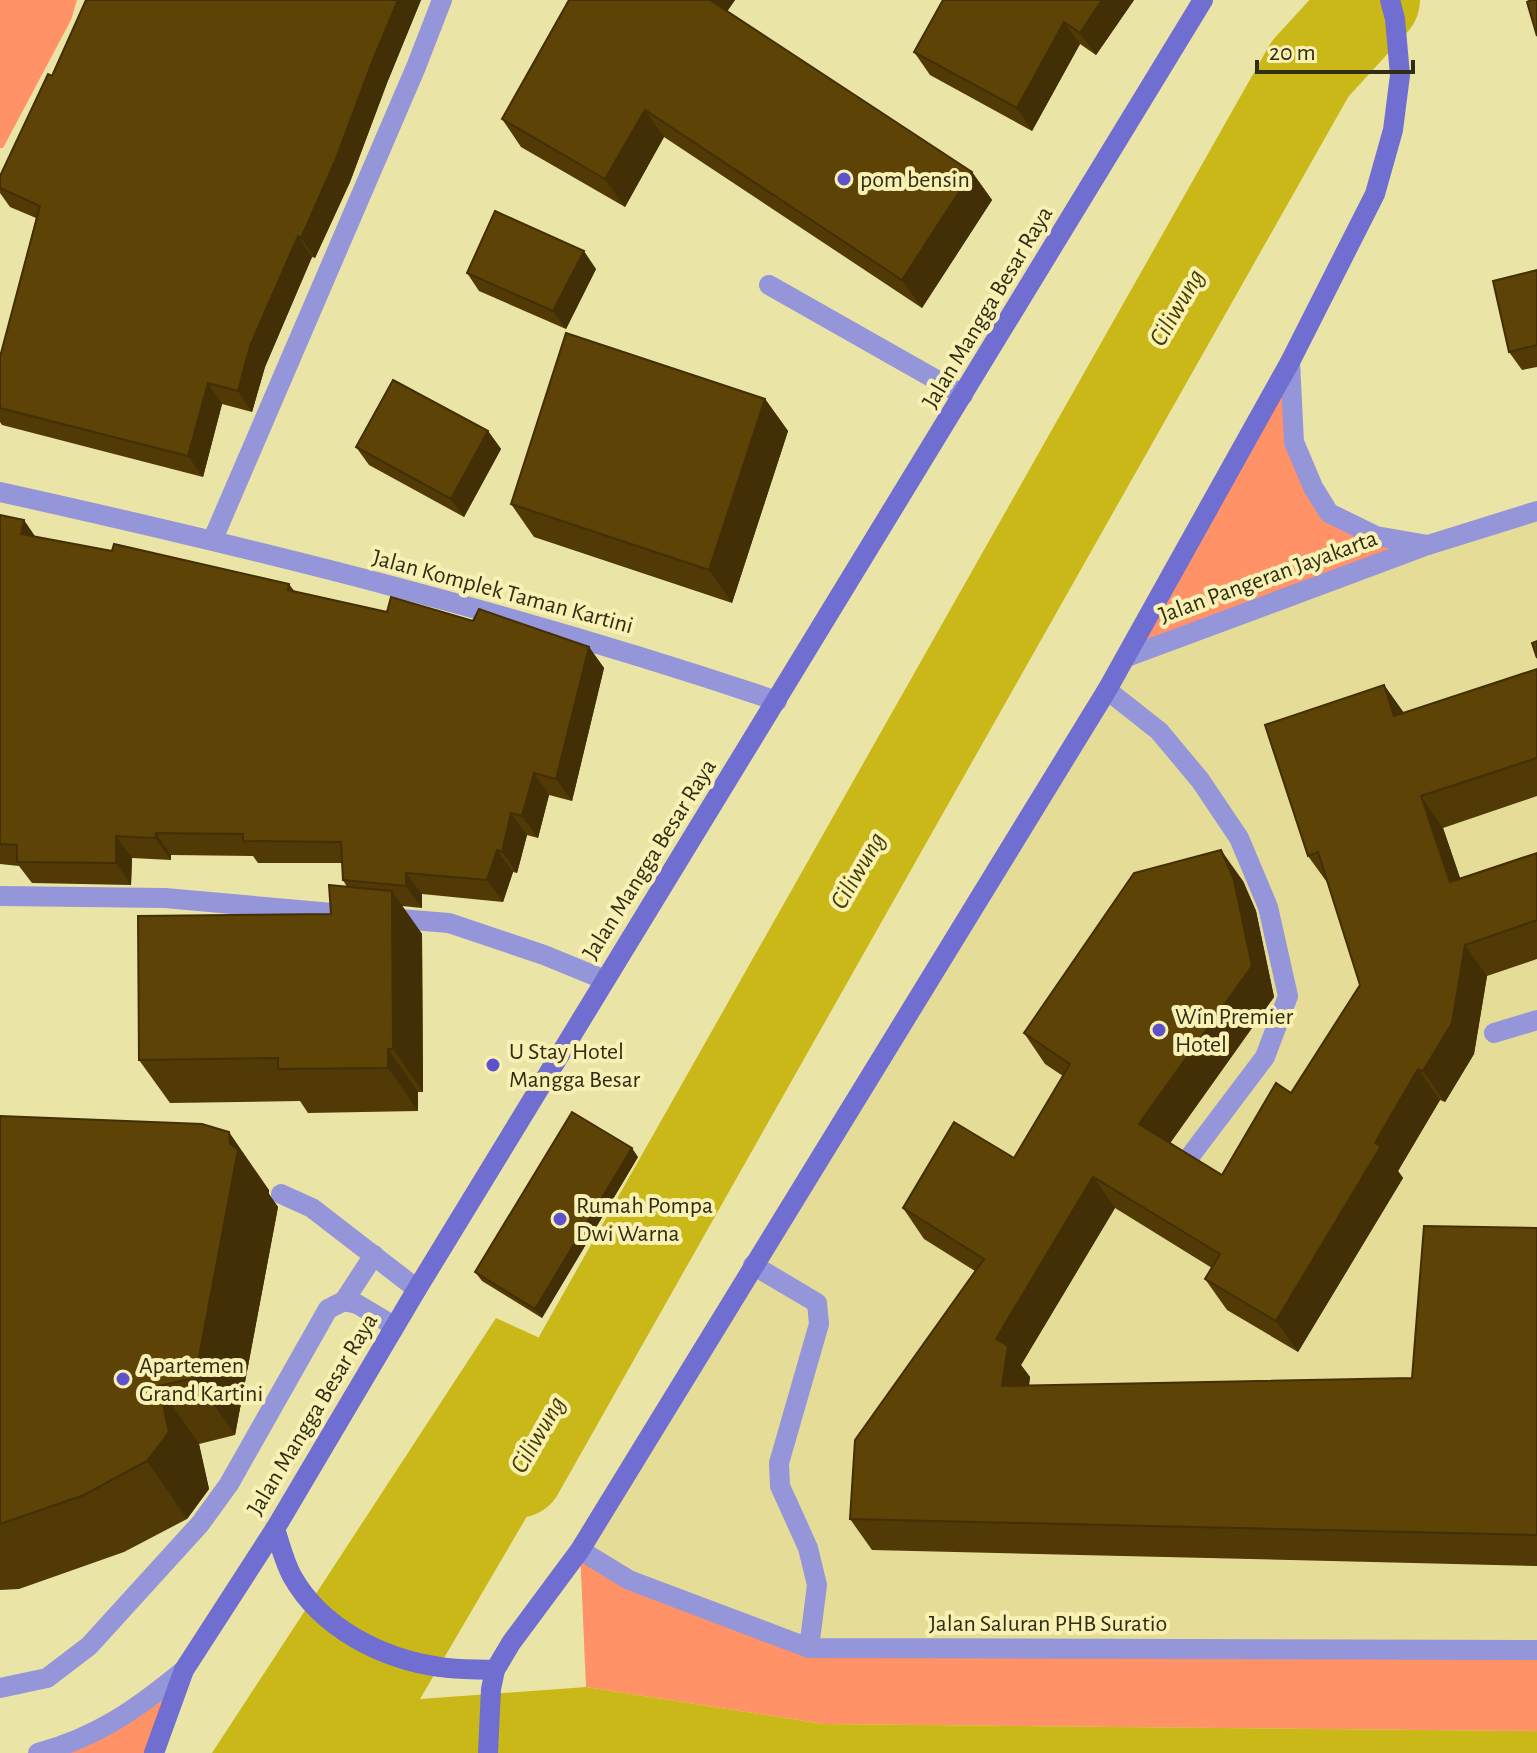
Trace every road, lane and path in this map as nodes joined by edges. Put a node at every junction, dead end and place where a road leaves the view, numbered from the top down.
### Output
1 (442, 0) edge
2 (1203, 0) edge
3 (1390, 0) edge
4 (769, 285) dead end
5 (1290, 362) junction
6 (963, 395) junction
7 (0, 492) edge
8 (1537, 511) edge
9 (213, 539) junction
10 (1428, 545) junction
11 (1127, 657) junction
12 (1107, 690) junction
13 (777, 701) junction
14 (0, 896) edge
15 (605, 980) junction
16 (1537, 1020) edge
17 (1494, 1033) dead end
18 (1191, 1155) edge
19 (281, 1194) dead end
20 (374, 1255) junction
21 (753, 1265) junction
22 (417, 1289) junction
23 (344, 1301) junction
24 (394, 1326) junction
25 (275, 1529) junction
26 (580, 1550) junction
27 (809, 1648) junction
28 (1537, 1650) edge
29 (184, 1670) junction
30 (493, 1680) junction
31 (0, 1688) edge
32 (38, 1753) edge
33 (154, 1753) edge
34 (488, 1753) edge

1 - 9 street
2 - 6 main road, Jalan Mangga Besar Raya
3 - 5 main road
4 - 6 street
5 - 10 street, Jalan Pangeran Jayakarta
5 - 11 main road
6 - 13 main road, Jalan Mangga Besar Raya
7 - 9 street, Jalan Komplek Taman Kartini
8 - 10 street, Jalan Pangeran Jayakarta
9 - 13 street, Jalan Komplek Taman Kartini
10 - 11 street, Jalan Pangeran Jayakarta
11 - 12 main road
12 - 18 street
12 - 21 main road
13 - 15 main road, Jalan Mangga Besar Raya
14 - 15 street
15 - 22 main road, Jalan Mangga Besar Raya
16 - 17 street
19 - 20 street
20 - 22 street
20 - 23 street
21 - 26 main road
21 - 27 street
22 - 24 main road, Jalan Mangga Besar Raya
23 - 24 street
23 - 31 street
24 - 25 main road, Jalan Mangga Besar Raya
25 - 29 main road, Jalan Mangga Besar Raya
25 - 30 main road
26 - 27 street, Jalan Saluran PHB Suratio
26 - 30 main road
27 - 28 street, Jalan Saluran PHB Suratio
29 - 32 street
29 - 33 main road, Jalan Mangga Besar Raya
30 - 34 main road

